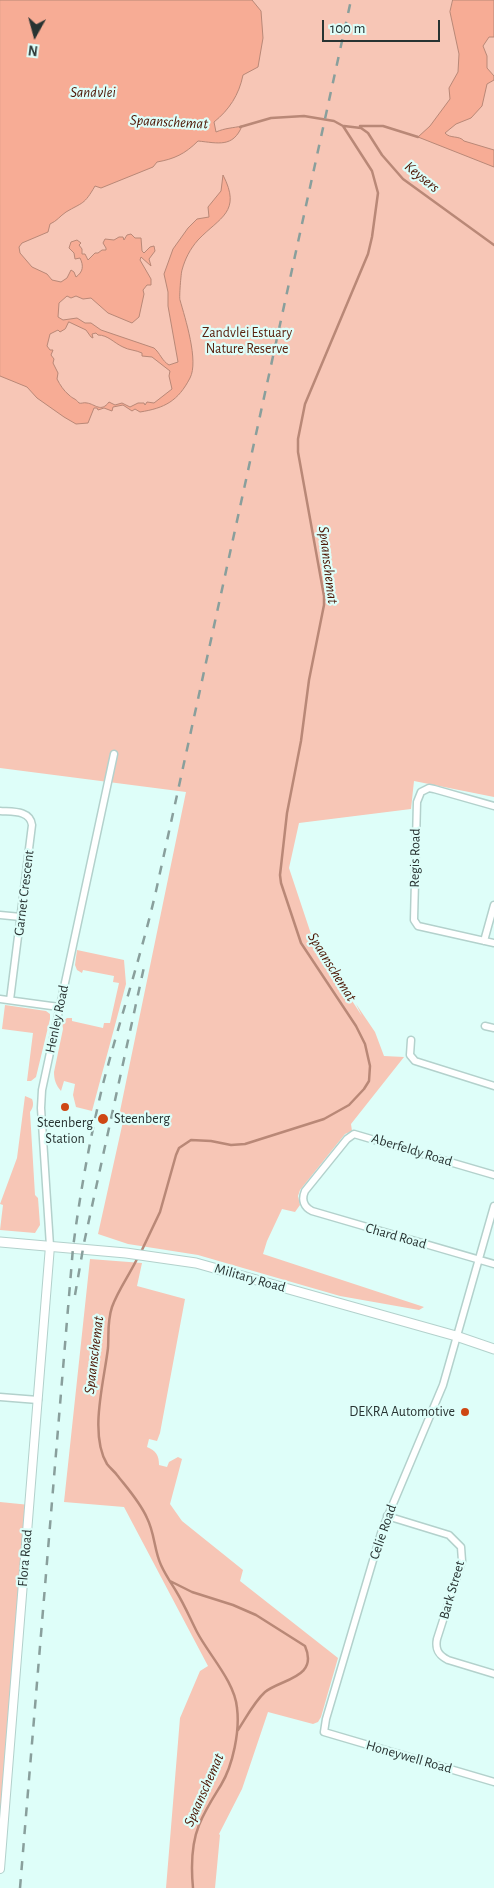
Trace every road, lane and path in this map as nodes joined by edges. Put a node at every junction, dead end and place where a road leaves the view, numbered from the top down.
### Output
1 (114, 754) dead end
2 (494, 806) edge
3 (0, 811) edge
4 (494, 905) edge
5 (0, 915) edge
6 (21, 917) junction
7 (484, 941) junction
8 (494, 943) edge
9 (0, 999) edge
10 (10, 1000) junction
11 (59, 1006) junction
12 (485, 1026) dead end
13 (494, 1028) edge
14 (410, 1040) dead end
15 (494, 1086) edge
16 (494, 1175) edge
17 (303, 1200) joint
18 (494, 1206) edge
19 (0, 1242) edge
20 (50, 1246) junction
21 (478, 1260) junction
22 (494, 1264) edge
23 (456, 1336) junction
24 (494, 1349) edge
25 (0, 1397) edge
26 (38, 1400) junction
27 (387, 1516) junction
28 (494, 1674) edge
29 (324, 1732) joint
30 (494, 1782) edge
31 (0, 1869) edge

1 - 11 street, Henley Road
2 - 7 street, Regis Road
3 - 6 street, Garnet Crescent
4 - 7 street
5 - 6 street
6 - 10 street, Garnet Crescent
7 - 8 street
9 - 10 street
10 - 11 street
11 - 20 street, Henley Road
12 - 13 street
14 - 15 street
16 - 17 street, Aberfeldy Road
17 - 21 street, Chard Road
18 - 21 street, Celie Road
19 - 20 main road, Military Road
20 - 23 main road, Military Road
20 - 26 street, Flora Road
21 - 22 street, Chard Road
21 - 23 street, Celie Road
23 - 24 main road, Military Road
23 - 27 street, Celie Road
25 - 26 street
26 - 31 street, Flora Road
27 - 28 street, Bark Street
27 - 29 street, Celie Road
29 - 30 street, Honeywell Road

